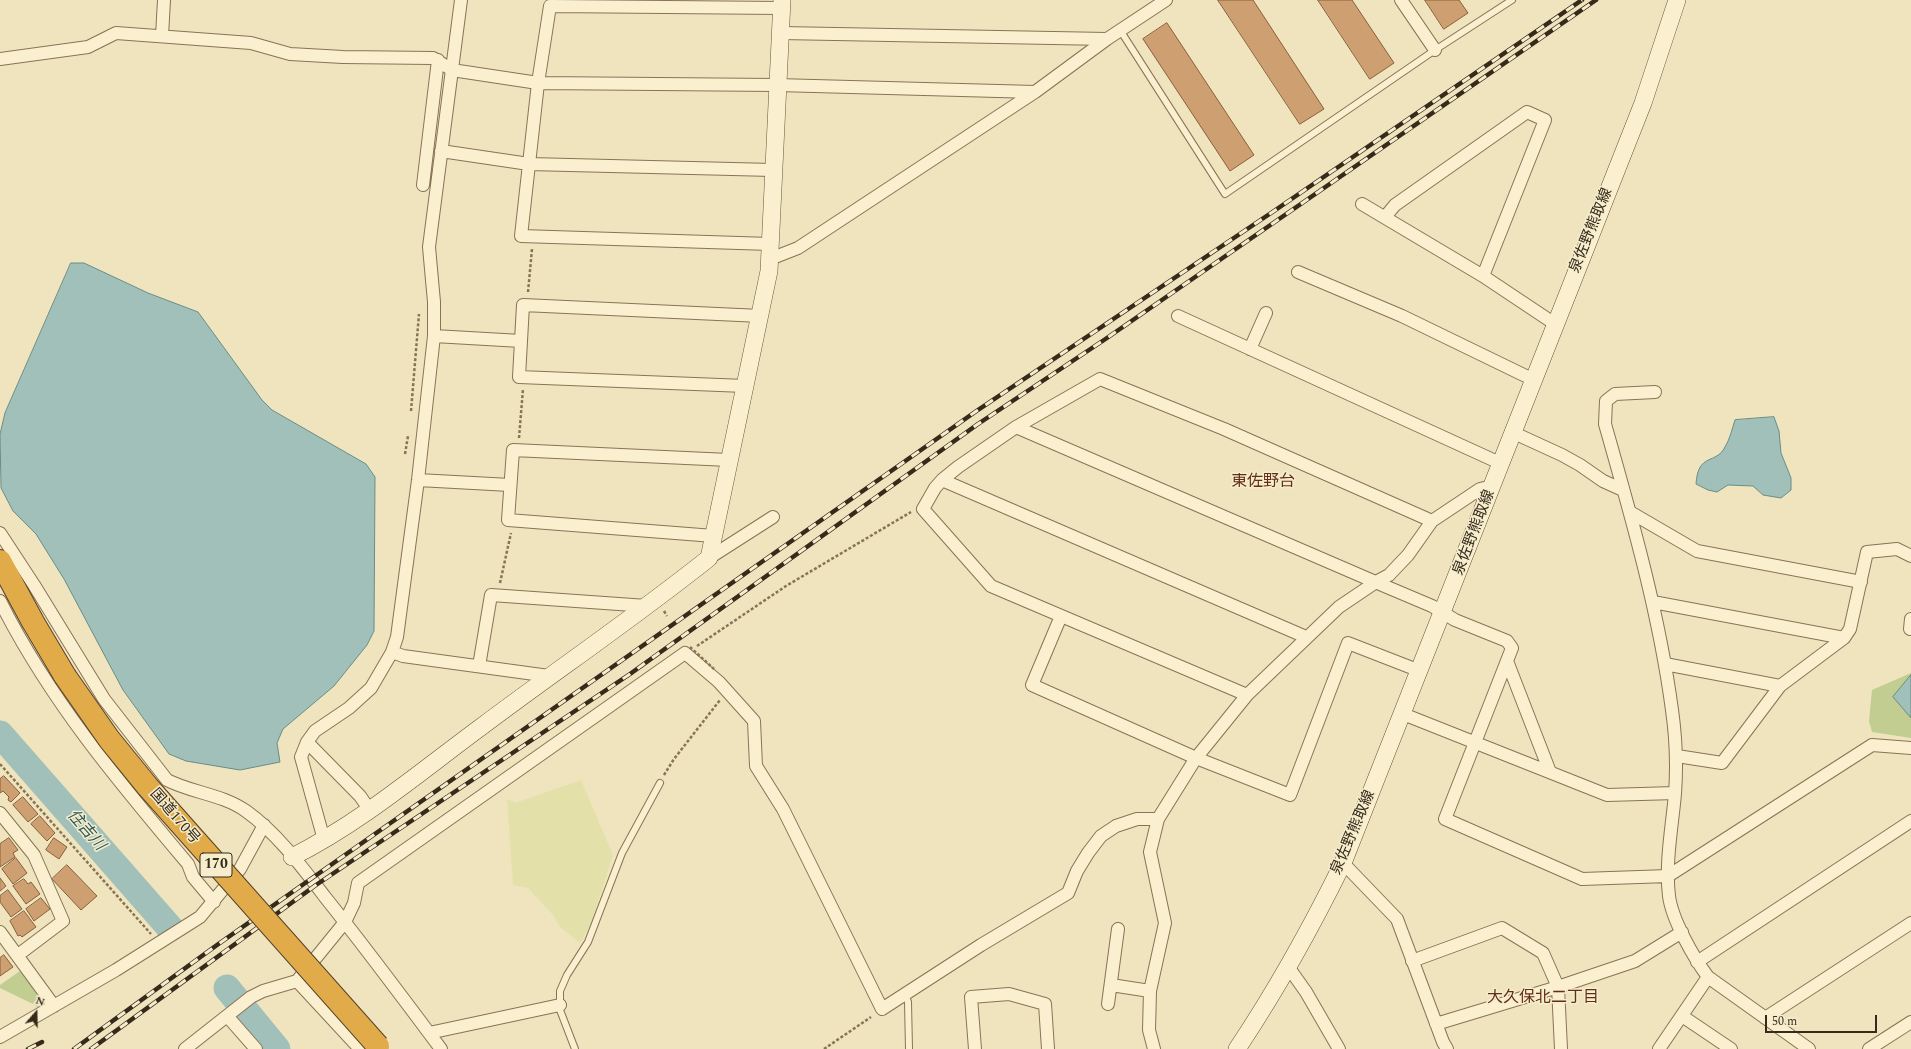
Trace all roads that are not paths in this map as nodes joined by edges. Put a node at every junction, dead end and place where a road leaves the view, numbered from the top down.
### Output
1 (164, 0) edge
2 (461, 0) edge
3 (1166, 0) edge
4 (1401, 0) edge
5 (1512, 0) edge
6 (1677, 0) edge
7 (782, 4) edge
8 (1120, 30) junction
9 (781, 33) junction
10 (162, 36) junction
11 (1107, 39) junction
12 (1435, 50) junction
13 (0, 59) edge
14 (438, 60) junction
15 (452, 70) junction
16 (538, 83) junction
17 (777, 85) junction
18 (1035, 92) junction
19 (441, 151) junction
20 (529, 164) junction
21 (773, 170) junction
22 (423, 185) dead end
23 (1362, 204) dead end
24 (1385, 218) junction
25 (770, 251) junction
26 (1298, 272) dead end
27 (1483, 276) junction
28 (1266, 313) dead end
29 (761, 316) junction
30 (1178, 316) dead end
31 (1555, 324) junction
32 (434, 336) junction
33 (521, 342) junction
34 (1250, 349) junction
35 (1534, 380) junction
36 (745, 386) junction
37 (1655, 392) dead end
38 (1016, 428) junction
39 (1514, 433) junction
40 (729, 460) junction
41 (1502, 464) junction
42 (418, 480) junction
43 (942, 480) junction
44 (510, 485) junction
45 (1493, 486) junction
46 (1623, 490) junction
47 (1630, 512) junction
48 (773, 517) dead end
49 (1432, 521) junction
50 (0, 533) edge
51 (714, 536) junction
52 (1911, 556) edge
53 (709, 558) junction
54 (0, 561) edge
55 (1376, 582) junction
56 (1860, 582) junction
57 (0, 601) edge
58 (1653, 602) junction
59 (647, 606) junction
60 (1443, 613) junction
61 (1061, 616) junction
62 (1306, 637) junction
63 (1844, 638) junction
64 (392, 652) junction
65 (1507, 661) junction
66 (1665, 664) junction
67 (479, 666) junction
68 (1420, 671) junction
69 (549, 676) junction
70 (1780, 686) junction
71 (1247, 695) junction
72 (1403, 714) junction
73 (307, 742) junction
74 (1476, 742) junction
75 (1911, 748) edge
76 (1677, 756) junction
77 (1196, 758) junction
78 (1550, 772) junction
79 (660, 783) road end
80 (1675, 793) junction
81 (369, 809) junction
82 (0, 813) edge
83 (1158, 819) junction
84 (1911, 822) edge
85 (264, 825) junction
86 (324, 840) junction
87 (292, 857) junction
88 (1343, 863) junction
89 (1668, 876) junction
90 (214, 902) junction
91 (344, 922) junction
92 (1911, 923) edge
93 (1118, 929) dead end
94 (0, 932) edge
95 (1682, 932) junction
96 (18, 955) junction
97 (1412, 960) junction
98 (1697, 962) junction
99 (1289, 968) junction
100 (1708, 978) junction
101 (296, 981) junction
102 (1110, 985) junction
103 (1558, 988) junction
104 (1150, 991) junction
105 (905, 994) junction
106 (1108, 1004) dead end
107 (560, 1005) junction
108 (54, 1006) junction
109 (1682, 1016) junction
110 (228, 1017) junction
111 (1765, 1018) junction
112 (1911, 1022) edge
113 (1436, 1024) junction
114 (429, 1033) junction
115 (0, 1037) edge
116 (373, 1048) edge
117 (185, 1049) edge
118 (256, 1049) edge
119 (441, 1049) edge
120 (575, 1049) edge
121 (909, 1049) edge
122 (975, 1049) edge
123 (1048, 1049) edge
124 (1154, 1049) edge
125 (1237, 1049) edge
126 (1339, 1049) edge
127 (1447, 1049) edge
128 (1561, 1049) edge
129 (1659, 1049) edge
130 (1731, 1049) edge
131 (1809, 1049) edge
132 (1869, 1049) edge

1 - 10 street
2 - 15 street
3 - 8 street
4 - 12 street
5 - 12 lane
6 - 31 main road, 泉佐野熊取線
7 - 9 main road
7 - 16 street
8 - 11 street
8 - 12 lane
9 - 11 street
9 - 17 main road
10 - 13 street
10 - 14 street
11 - 18 street
14 - 15 street
14 - 22 street
15 - 16 street
15 - 19 street
16 - 17 street
16 - 20 street
17 - 18 street
17 - 21 main road
18 - 25 street
19 - 20 street
19 - 32 street
20 - 21 street
20 - 25 street
21 - 25 main road
23 - 24 street
24 - 27 street
24 - 27 street
25 - 29 main road
26 - 35 street
27 - 31 street
28 - 34 street
29 - 33 street
29 - 36 main road
30 - 34 street
31 - 35 main road, 泉佐野熊取線
32 - 33 street
32 - 42 street
33 - 36 street
34 - 41 street
35 - 39 main road, 泉佐野熊取線
36 - 40 main road
37 - 46 street
38 - 43 street
38 - 49 street
38 - 55 street
39 - 41 main road, 泉佐野熊取線
39 - 46 street
40 - 44 street
40 - 51 main road
41 - 45 main road, 泉佐野熊取線
42 - 44 street
42 - 64 street
43 - 61 street
43 - 62 street
44 - 51 street
45 - 49 street
45 - 60 main road, 泉佐野熊取線
46 - 47 street
47 - 56 street
47 - 58 street
48 - 53 street
49 - 55 street
50 - 85 street
51 - 53 main road
52 - 56 street
53 - 59 main road
54 - 116 highway, 国道170号 / 170, bridge
55 - 60 street
55 - 62 street
56 - 63 street
57 - 90 street
58 - 63 street
58 - 66 street
59 - 67 street
59 - 69 main road
60 - 65 street
60 - 68 main road, 泉佐野熊取線
61 - 71 street
61 - 77 street
62 - 71 street
63 - 70 street
64 - 67 street
64 - 73 street
65 - 74 street
65 - 78 street
66 - 70 street
66 - 76 street
67 - 69 street
68 - 72 main road, 泉佐野熊取線
68 - 77 street
69 - 81 main road
70 - 76 street
71 - 77 street
72 - 74 street
72 - 88 main road, 泉佐野熊取線
73 - 81 street
73 - 86 street
74 - 78 street
74 - 89 street
75 - 89 street
76 - 80 street
77 - 83 street
78 - 80 street
79 - 107 lane
80 - 89 street
81 - 86 main road
82 - 96 street
83 - 104 street
83 - 105 street
84 - 98 street
85 - 87 street
85 - 90 street
86 - 87 main road
87 - 91 street
88 - 97 street
88 - 99 main road, 泉佐野熊取線
89 - 95 street
90 - 108 street
91 - 101 street
91 - 105 street
91 - 114 street
92 - 111 street
93 - 102 street
94 - 96 street
95 - 98 street
95 - 103 street
96 - 108 street
97 - 103 street
97 - 113 street
98 - 100 street
99 - 125 main road, 泉佐野熊取線
99 - 126 street
100 - 109 street
100 - 111 street
101 - 110 street
101 - 116 street
102 - 104 street
102 - 106 street
103 - 113 street
103 - 128 street
104 - 124 street
105 - 121 lane
107 - 114 street
107 - 120 lane
108 - 115 street
109 - 129 street
109 - 130 street
110 - 117 street
110 - 118 street
111 - 131 street
112 - 132 street
113 - 127 street
114 - 119 street
122 - 123 street

